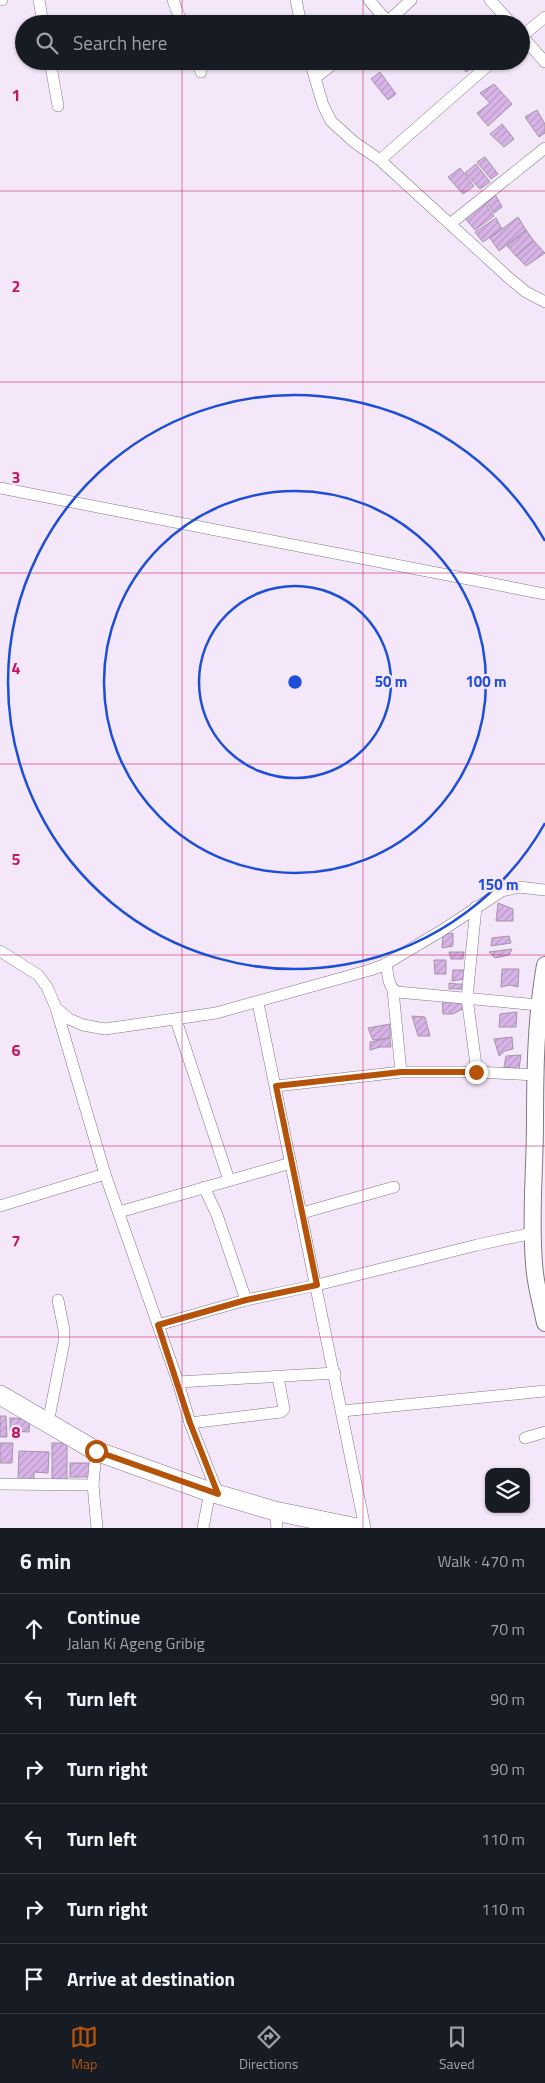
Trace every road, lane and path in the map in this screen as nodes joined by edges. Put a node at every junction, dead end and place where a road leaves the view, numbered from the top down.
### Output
1 (39, 0) edge
2 (173, 0) edge
3 (296, 0) edge
4 (369, 0) edge
5 (411, 0) edge
6 (490, 0) edge
7 (42, 15) edge
8 (179, 15) edge
9 (299, 15) edge
10 (380, 15) edge
11 (395, 15) edge
12 (504, 15) edge
13 (545, 17) edge
14 (530, 29) edge
15 (530, 45) edge
16 (545, 62) edge
17 (52, 70) edge
18 (313, 70) edge
19 (325, 70) edge
20 (484, 70) edge
21 (315, 78) junction
22 (58, 106) dead end
23 (545, 148) edge
24 (380, 160) junction
25 (450, 224) junction
26 (545, 302) edge
27 (0, 488) edge
28 (545, 594) edge
29 (545, 890) edge
30 (476, 907) junction
31 (0, 951) edge
32 (386, 963) junction
33 (544, 973) edge
34 (393, 990) junction
35 (467, 998) junction
36 (258, 1002) junction
37 (539, 1005) junction
38 (56, 1008) junction
39 (176, 1020) junction
40 (401, 1072) junction
41 (476, 1072) junction
42 (535, 1075) junction
43 (276, 1086) junction
44 (540, 1137) edge
45 (291, 1163) junction
46 (105, 1174) junction
47 (229, 1180) junction
48 (204, 1187) junction
49 (394, 1187) dead end
50 (0, 1206) edge
51 (119, 1212) junction
52 (302, 1213) junction
53 (533, 1233) junction
54 (317, 1285) junction
55 (58, 1300) dead end
56 (246, 1300) junction
57 (545, 1324) edge
58 (158, 1325) junction
59 (335, 1373) junction
60 (278, 1377) junction
61 (178, 1382) junction
62 (545, 1391) edge
63 (0, 1395) edge
64 (342, 1411) junction
65 (48, 1423) junction
66 (190, 1423) junction
67 (545, 1432) edge
68 (525, 1438) dead end
69 (96, 1451) junction
70 (0, 1484) edge
71 (93, 1485) junction
72 (214, 1493) junction
73 (276, 1519) edge
74 (97, 1528) edge
75 (203, 1528) edge
76 (357, 1528) edge
77 (365, 1528) edge

1 - 7 street
2 - 8 street
3 - 9 street
4 - 10 street
5 - 11 street
6 - 12 street
13 - 14 street
15 - 16 street
17 - 22 street
18 - 21 street
19 - 21 street
20 - 24 street
21 - 24 street
23 - 25 street
24 - 25 street
25 - 26 street
27 - 28 street
29 - 30 street
30 - 32 street
30 - 35 street
31 - 38 street
32 - 34 street
32 - 36 street
33 - 37 main road
34 - 35 street
34 - 40 street
35 - 37 street
35 - 41 street
36 - 39 street
36 - 43 street
37 - 42 main road
38 - 39 street
38 - 46 street
39 - 47 street
40 - 41 street
40 - 43 street
41 - 42 street
42 - 44 main road
43 - 45 street
44 - 53 main road
45 - 47 street
45 - 52 street
46 - 50 street
46 - 51 street
47 - 48 street
48 - 51 street
48 - 56 street
49 - 52 street
51 - 58 street
52 - 54 street
53 - 54 street
53 - 57 main road
54 - 56 street
54 - 59 street
55 - 65 street
56 - 58 street
58 - 61 street
59 - 60 street
59 - 64 street
60 - 61 street
60 - 66 street
61 - 66 street
62 - 64 street
63 - 65 main road
64 - 77 street
65 - 69 main road
66 - 72 street
67 - 68 street
69 - 71 street
69 - 72 main road
70 - 71 street
71 - 74 street
72 - 73 main road
72 - 75 street
73 - 76 main road

